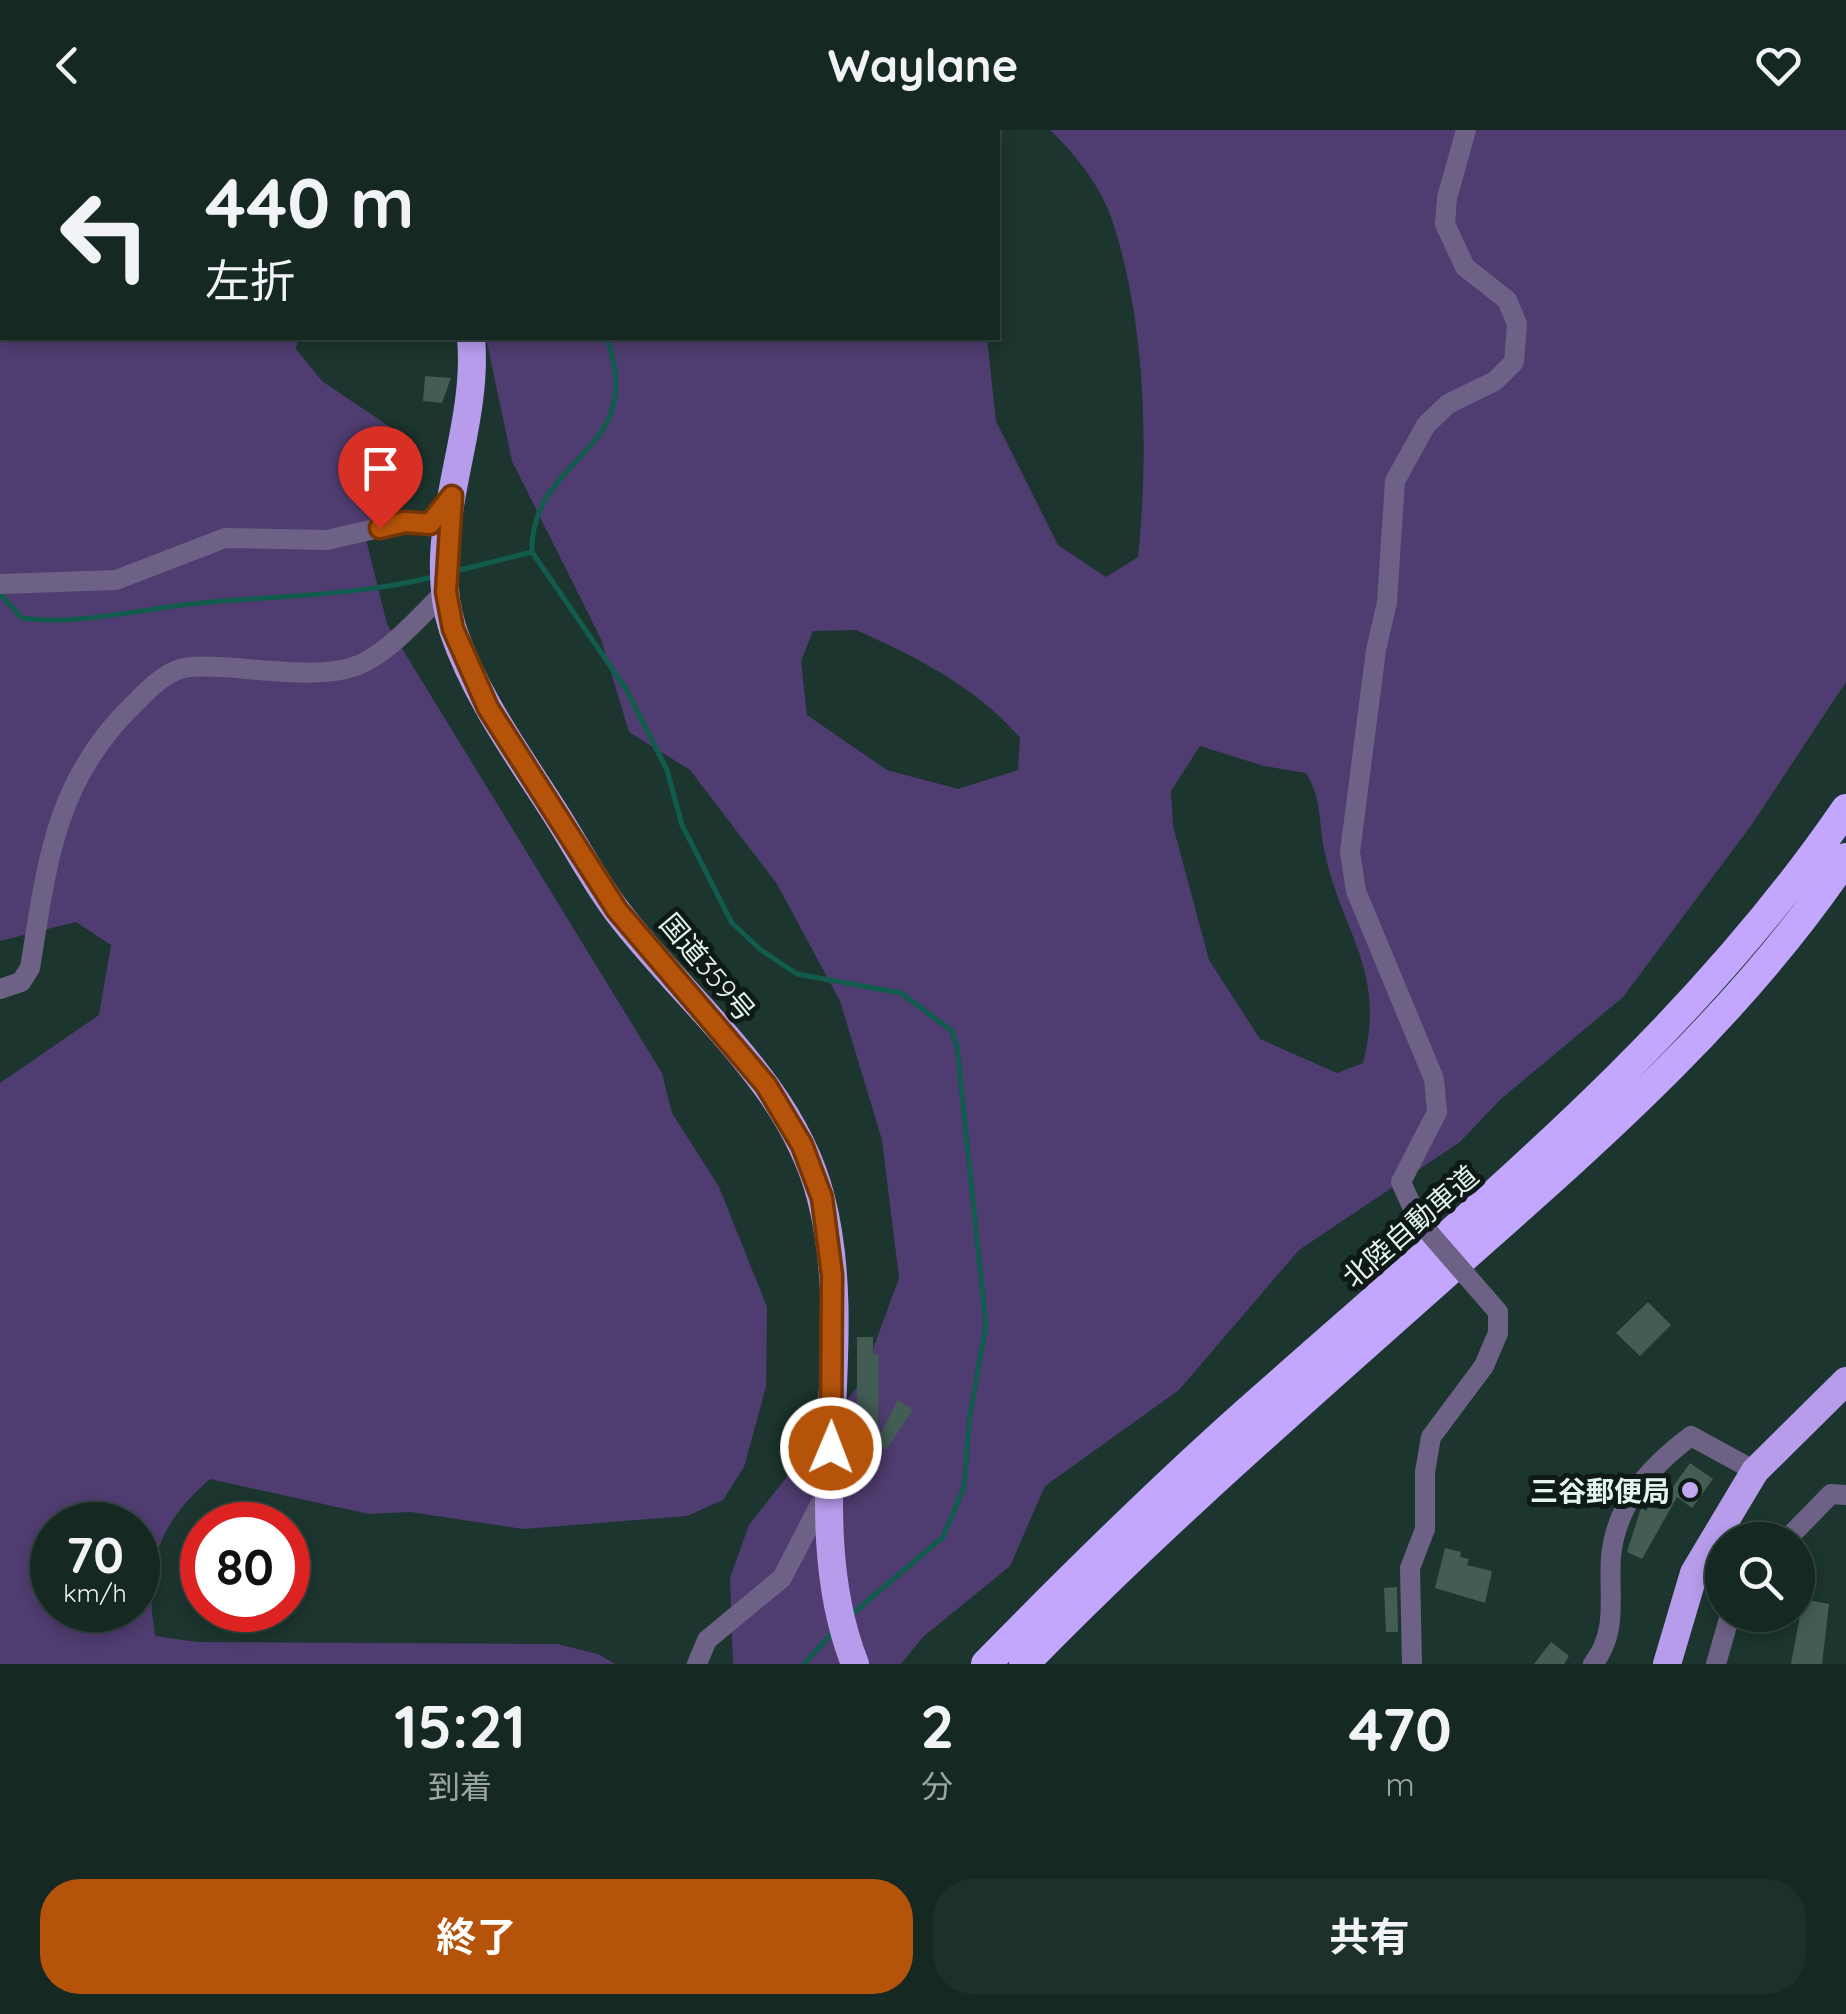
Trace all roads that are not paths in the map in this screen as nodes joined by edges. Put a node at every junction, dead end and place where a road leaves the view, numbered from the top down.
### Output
1 (1466, 130) edge
2 (472, 340) edge
3 (452, 496) junction
4 (0, 584) edge
5 (446, 592) junction
6 (1846, 809) edge
7 (1846, 858) edge
8 (0, 989) edge
9 (1846, 1382) edge
10 (1755, 1471) junction
11 (831, 1483) junction
12 (1846, 1495) edge
13 (1804, 1522) edge
14 (1725, 1632) edge
15 (698, 1664) edge
16 (855, 1664) edge
17 (986, 1664) edge
18 (1024, 1664) edge
19 (1412, 1664) edge
20 (1593, 1664) edge
21 (1667, 1664) edge
22 (1716, 1664) edge

1 - 19 street, bridge
2 - 3 highway, 国道359号
3 - 4 street
3 - 5 highway, 国道359号
5 - 8 street
5 - 11 highway, 国道359号
6 - 17 highway, 北陸自動車道
7 - 18 highway
9 - 10 highway
10 - 20 street
10 - 21 highway
11 - 15 street
11 - 16 highway, 国道359号
12 - 13 street
14 - 22 street

